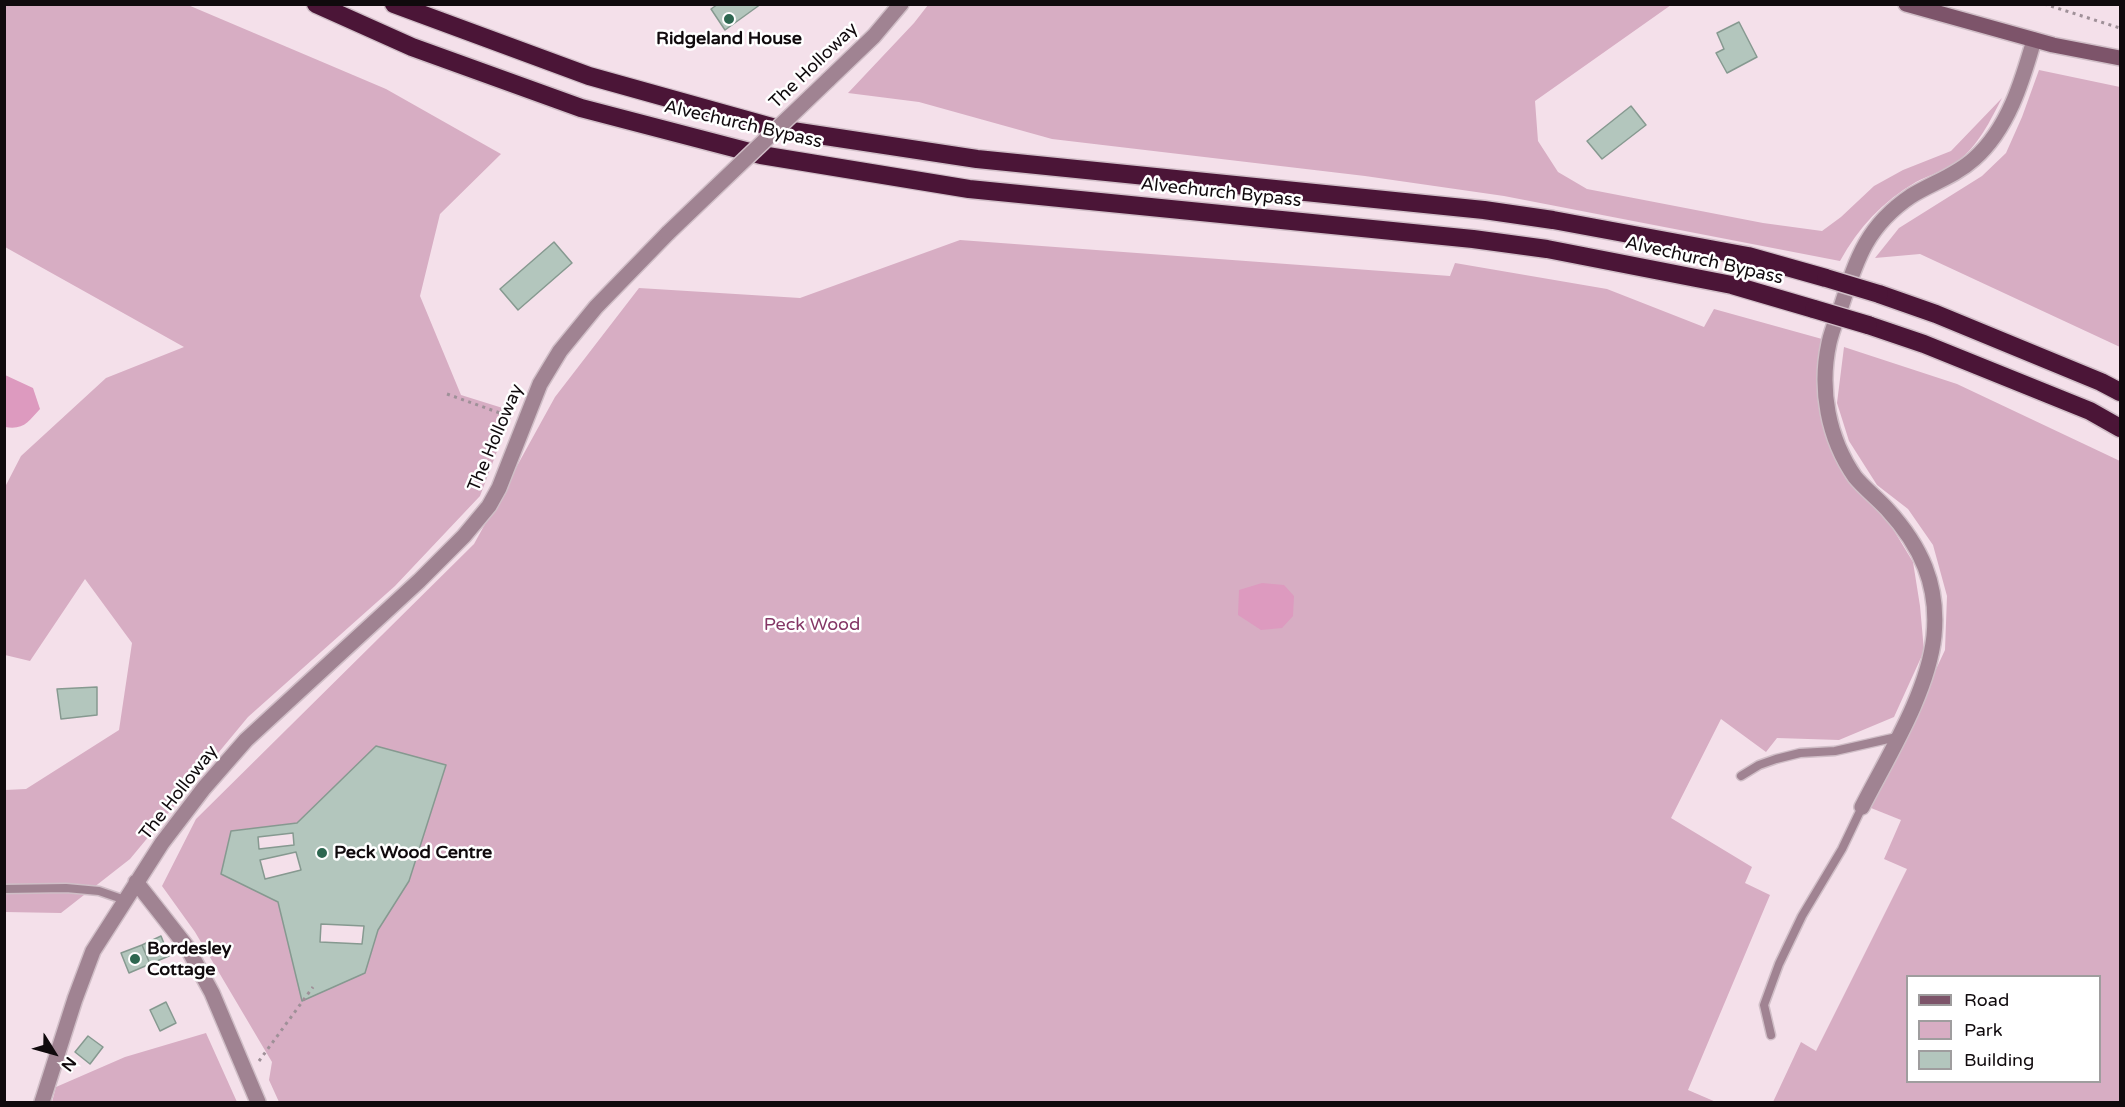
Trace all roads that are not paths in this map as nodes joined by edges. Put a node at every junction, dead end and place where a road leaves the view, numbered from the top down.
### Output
1 (316, 4) edge
2 (394, 4) edge
3 (902, 4) edge
4 (1906, 4) edge
5 (2034, 40) junction
6 (2121, 58) edge
7 (2121, 392) edge
8 (2121, 428) edge
9 (1897, 737) junction
10 (1741, 776) dead end
11 (1862, 807) joint
12 (136, 882) junction
13 (4, 889) edge
14 (124, 900) junction
15 (1771, 1035) dead end
16 (42, 1102) edge
17 (258, 1102) edge

1 - 8 highway, Alvechurch Bypass, bridge
2 - 7 highway, Alvechurch Bypass, bridge
3 - 12 street, The Holloway, bridge
4 - 5 main road
5 - 6 main road
5 - 9 street
9 - 10 lane
9 - 11 street
11 - 15 lane
12 - 14 street, The Holloway
12 - 17 street
13 - 14 lane
14 - 16 street, The Holloway

